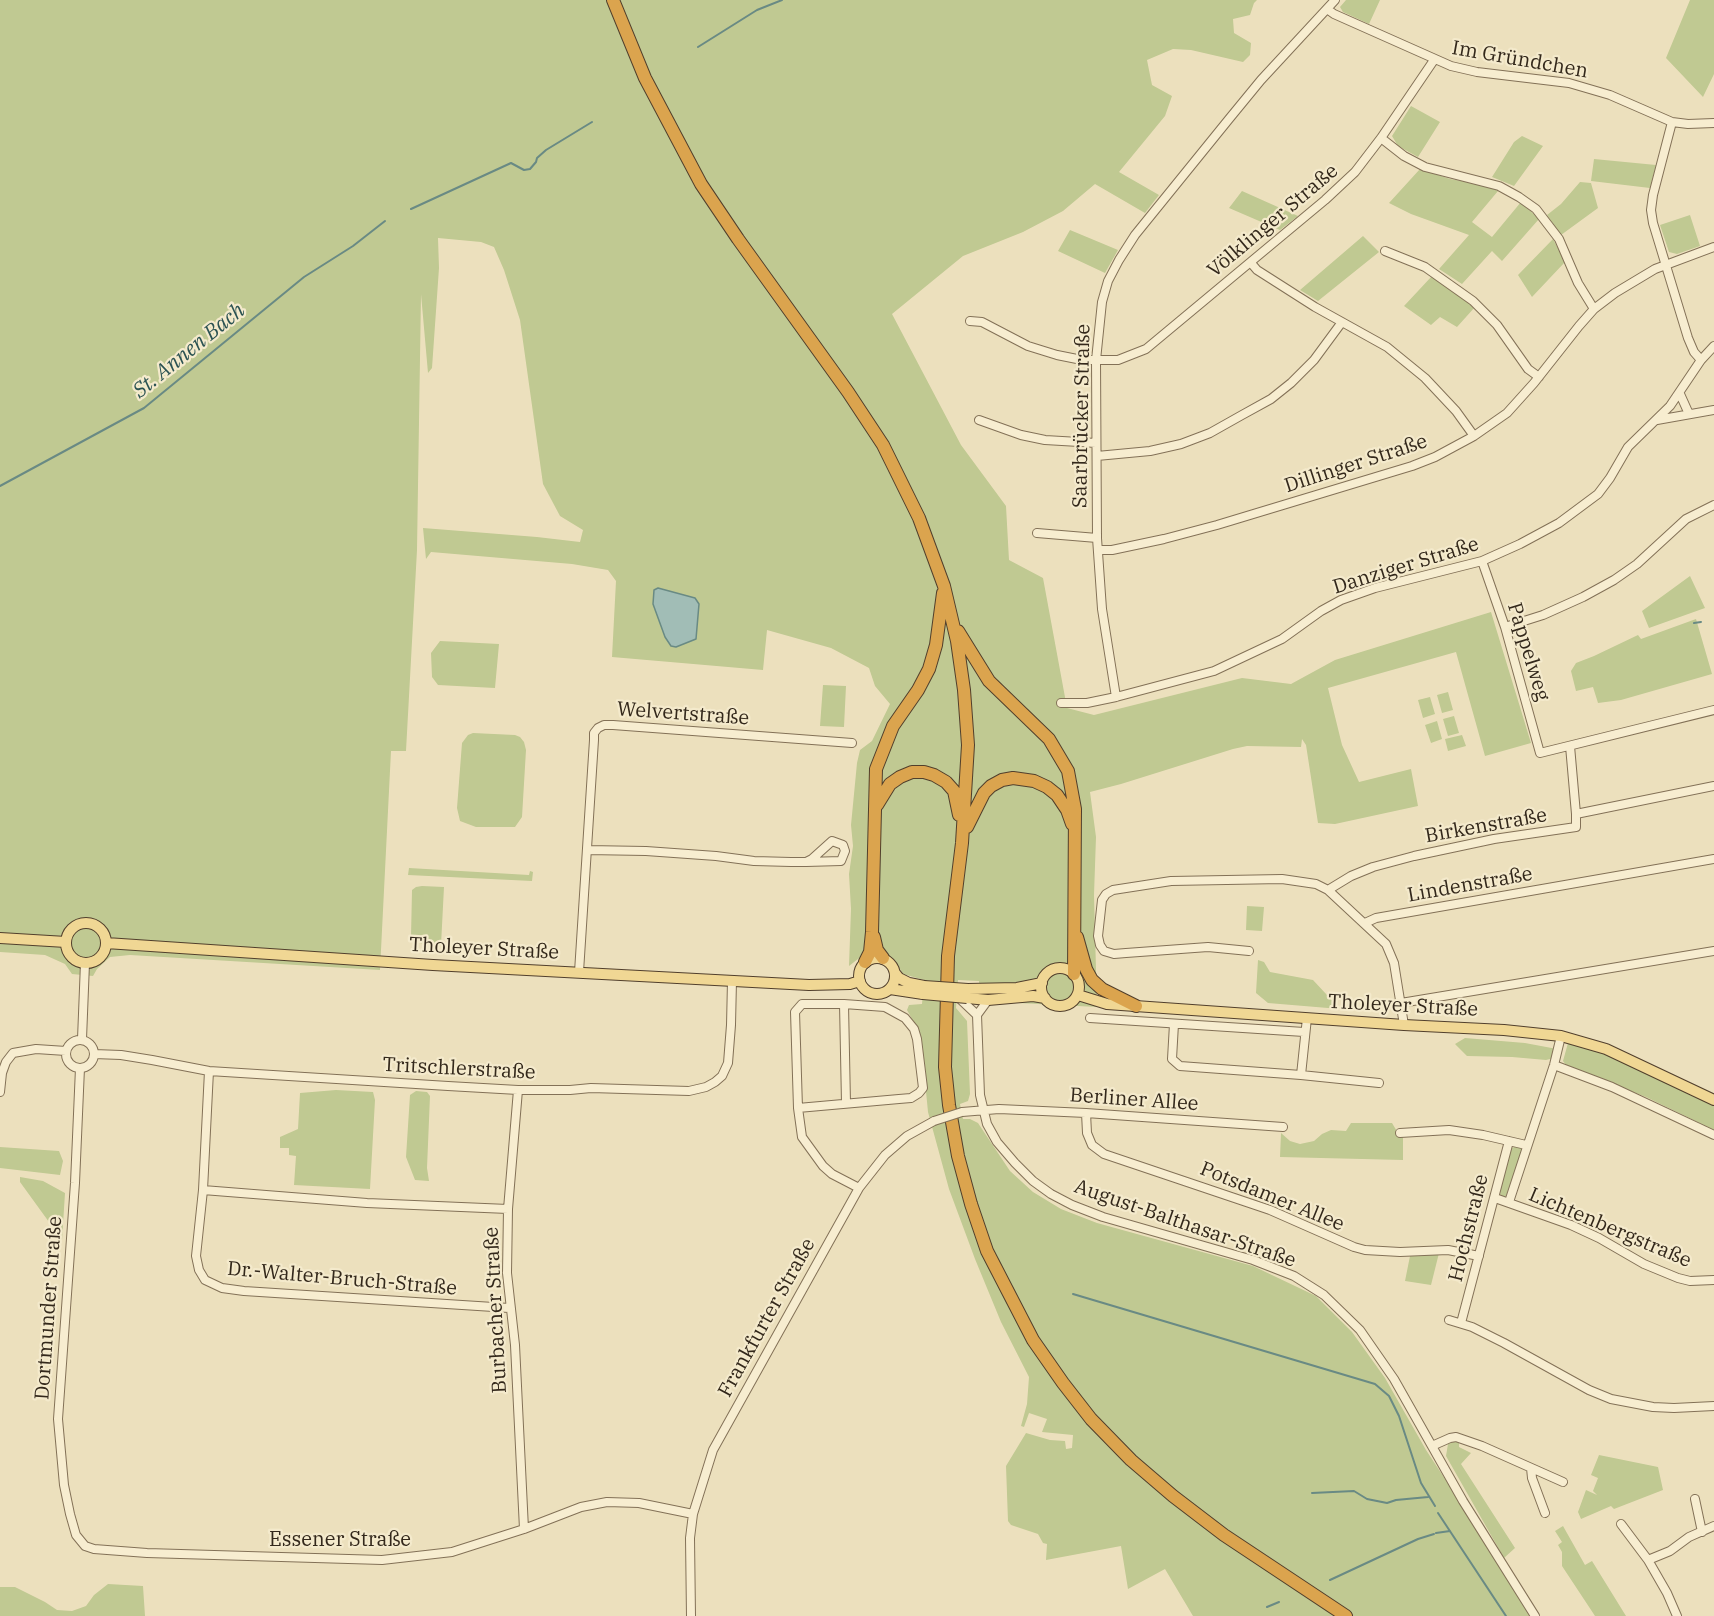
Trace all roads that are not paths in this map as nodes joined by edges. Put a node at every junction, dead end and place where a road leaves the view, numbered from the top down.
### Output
1 (613, 0) edge
2 (1335, 0) edge
3 (1327, 9) junction
4 (1434, 60) junction
5 (1672, 122) junction
6 (1714, 123) edge
7 (1381, 138) junction
8 (1714, 247) edge
9 (1385, 251) dead end
10 (1251, 263) junction
11 (1665, 265) junction
12 (1594, 309) junction
13 (970, 321) dead end
14 (1342, 322) junction
15 (1714, 346) edge
16 (1096, 360) junction
17 (1701, 360) junction
18 (1539, 377) junction
19 (1680, 394) junction
20 (1714, 410) edge
21 (1689, 414) junction
22 (979, 420) dead end
23 (1656, 420) junction
24 (1474, 436) junction
25 (1096, 443) junction
26 (1097, 456) junction
27 (1714, 505) edge
28 (1037, 533) dead end
29 (1097, 538) junction
30 (1098, 550) junction
31 (1482, 561) junction
32 (944, 586) junction
33 (953, 622) junction
34 (1505, 627) junction
35 (1116, 697) junction
36 (1061, 704) dead end
37 (1714, 710) edge
38 (852, 743) dead end
39 (1570, 746) junction
40 (1714, 786) edge
41 (875, 808) junction
42 (1576, 814) junction
43 (1074, 828) junction
44 (962, 840) junction
45 (587, 850) junction
46 (1714, 859) edge
47 (806, 862) dead end
48 (1328, 890) junction
49 (1365, 923) junction
50 (1074, 925) junction
51 (872, 932) junction
52 (0, 938) edge
53 (66, 942) junction
54 (106, 943) junction
55 (1073, 948) junction
56 (1249, 951) dead end
57 (1714, 951) edge
58 (883, 958) junction
59 (865, 962) junction
60 (86, 963) junction
61 (1062, 969) junction
62 (579, 972) junction
63 (896, 973) junction
64 (1074, 974) junction
65 (732, 981) junction
66 (860, 981) junction
67 (1042, 983) junction
68 (890, 989) junction
69 (924, 990) junction
70 (964, 995) junction
71 (1078, 995) junction
72 (1045, 998) junction
73 (988, 1000) junction
74 (1401, 1003) junction
75 (844, 1004) junction
76 (1136, 1006) junction
77 (977, 1015) junction
78 (1090, 1018) dead end
79 (1307, 1018) junction
80 (1174, 1024) junction
81 (1404, 1025) junction
82 (1304, 1032) junction
83 (1561, 1036) junction
84 (82, 1040) junction
85 (66, 1051) junction
86 (94, 1054) junction
87 (1554, 1065) junction
88 (80, 1068) junction
89 (208, 1071) junction
90 (1301, 1075) junction
91 (1378, 1083) dead end
92 (518, 1090) junction
93 (0, 1092) edge
94 (1714, 1100) edge
95 (846, 1103) junction
96 (798, 1108) junction
97 (983, 1109) junction
98 (1086, 1113) junction
99 (1283, 1127) dead end
100 (1400, 1133) dead end
101 (1714, 1135) edge
102 (1509, 1141) junction
103 (1526, 1145) junction
104 (859, 1188) junction
105 (202, 1190) junction
106 (1494, 1198) junction
107 (1509, 1202) junction
108 (507, 1209) junction
109 (1479, 1256) junction
110 (1714, 1280) edge
111 (509, 1308) junction
112 (1449, 1320) dead end
113 (1461, 1323) junction
114 (1714, 1406) edge
115 (1432, 1446) junction
116 (1531, 1468) junction
117 (1563, 1482) dead end
118 (1695, 1499) dead end
119 (1545, 1513) dead end
120 (693, 1514) junction
121 (1621, 1524) dead end
122 (1714, 1526) edge
123 (524, 1529) junction
124 (1702, 1532) junction
125 (85, 1546) joint
126 (1648, 1560) junction
127 (692, 1616) edge
128 (1346, 1616) edge
129 (1535, 1616) edge
130 (1677, 1616) edge

1 - 32 highway
2 - 3 street, Saarbrücker Straße
3 - 4 street, Im Gründchen
3 - 16 street, Saarbrücker Straße
4 - 5 street, Im Gründchen
4 - 7 street, Völklinger Straße
5 - 6 street, Im Gründchen
5 - 11 street
7 - 10 street, Völklinger Straße
7 - 12 street
8 - 11 street, Dillinger Straße
9 - 18 street
10 - 14 street
10 - 16 street, Völklinger Straße
11 - 12 street, Dillinger Straße
11 - 17 street
12 - 18 street, Dillinger Straße
13 - 16 street, Völklinger Straße
14 - 24 street
14 - 26 street
15 - 17 street, Danziger Straße
16 - 25 street, Saarbrücker Straße
17 - 19 street, Danziger Straße
18 - 24 street, Dillinger Straße
19 - 21 street
19 - 23 street, Danziger Straße
20 - 21 street
21 - 23 street
22 - 25 street
23 - 31 street, Danziger Straße
24 - 30 street, Dillinger Straße
25 - 26 street, Saarbrücker Straße
26 - 29 street, Saarbrücker Straße
27 - 34 street
28 - 29 street
29 - 30 street, Saarbrücker Straße
30 - 35 street, Saarbrücker Straße
31 - 34 street, Pappelweg
31 - 35 street, Danziger Straße
32 - 33 highway
32 - 41 highway
33 - 43 highway
33 - 44 highway
34 - 39 street, Pappelweg
35 - 36 street, Danziger Straße
37 - 39 street
38 - 45 street, Welvertstraße
39 - 42 street
40 - 42 street
41 - 44 highway
41 - 51 highway
42 - 48 street, Birkenstraße
43 - 44 highway
43 - 50 highway
44 - 128 highway
45 - 47 street
45 - 62 street, Welvertstraße
46 - 49 street, Lindenstraße
48 - 49 street
48 - 56 street
49 - 74 street
50 - 55 highway
50 - 76 highway
51 - 58 highway
51 - 59 highway
52 - 53 main road
53 - 54 main road
53 - 60 main road
54 - 60 main road
54 - 62 main road, Tholeyer Straße
55 - 61 highway
55 - 64 highway
57 - 74 street
58 - 59 main road
58 - 63 main road
59 - 66 main road
60 - 84 street
61 - 64 main road
61 - 67 main road
62 - 65 main road, Tholeyer Straße
63 - 68 main road
63 - 69 main road
64 - 71 main road
65 - 66 main road, Tholeyer Straße
65 - 92 street, Tritschlerstraße
66 - 68 main road
67 - 70 main road
67 - 72 main road
68 - 69 main road
69 - 70 main road, bridge
70 - 73 main road
70 - 77 street
71 - 72 main road
71 - 76 main road, Tholeyer Straße
72 - 73 main road
73 - 77 street
74 - 81 street
75 - 95 street
75 - 95 street
75 - 96 street
76 - 79 main road, Tholeyer Straße
77 - 97 street, August-Balthasar-Straße
78 - 80 street
79 - 81 main road, Tholeyer Straße
79 - 82 street
80 - 82 street
80 - 90 street
81 - 83 main road, Tholeyer Straße
82 - 90 street
83 - 87 street, Hochstraße
83 - 94 main road, Tholeyer Straße
84 - 85 street
84 - 86 street
85 - 88 street
85 - 93 street
86 - 88 street
86 - 89 street, Tritschlerstraße
87 - 101 street
87 - 103 street, Hochstraße
88 - 125 street, Dortmunder Straße
89 - 92 street, Tritschlerstraße
89 - 105 street, Dr.-Walter-Bruch-Straße
90 - 91 street
92 - 108 street, Burbacher Straße
95 - 96 street
96 - 104 street
97 - 98 street, Berliner Allee
97 - 104 street, Frankfurter Straße, bridge
97 - 115 street, August-Balthasar-Straße
98 - 99 street, Berliner Allee
98 - 109 street, Potsdamer Allee
100 - 102 street
102 - 103 street
102 - 106 street, Hochstraße
103 - 107 street, Hochstraße
104 - 120 street, Frankfurter Straße
105 - 108 street
105 - 111 street, Dr.-Walter-Bruch-Straße
106 - 107 street, Lichtenbergstraße
106 - 109 street, Hochstraße
107 - 110 street, Lichtenbergstraße
108 - 111 street, Burbacher Straße
109 - 113 street, Hochstraße
111 - 123 street, Burbacher Straße
112 - 113 street
113 - 114 street
115 - 116 street
115 - 129 street, August-Balthasar-Straße
116 - 117 street
116 - 119 street
118 - 124 street
120 - 123 street, Essener Straße
120 - 127 street, Frankfurter Straße
121 - 126 street
122 - 124 street
123 - 125 street, Essener Straße
124 - 126 street
126 - 130 street

